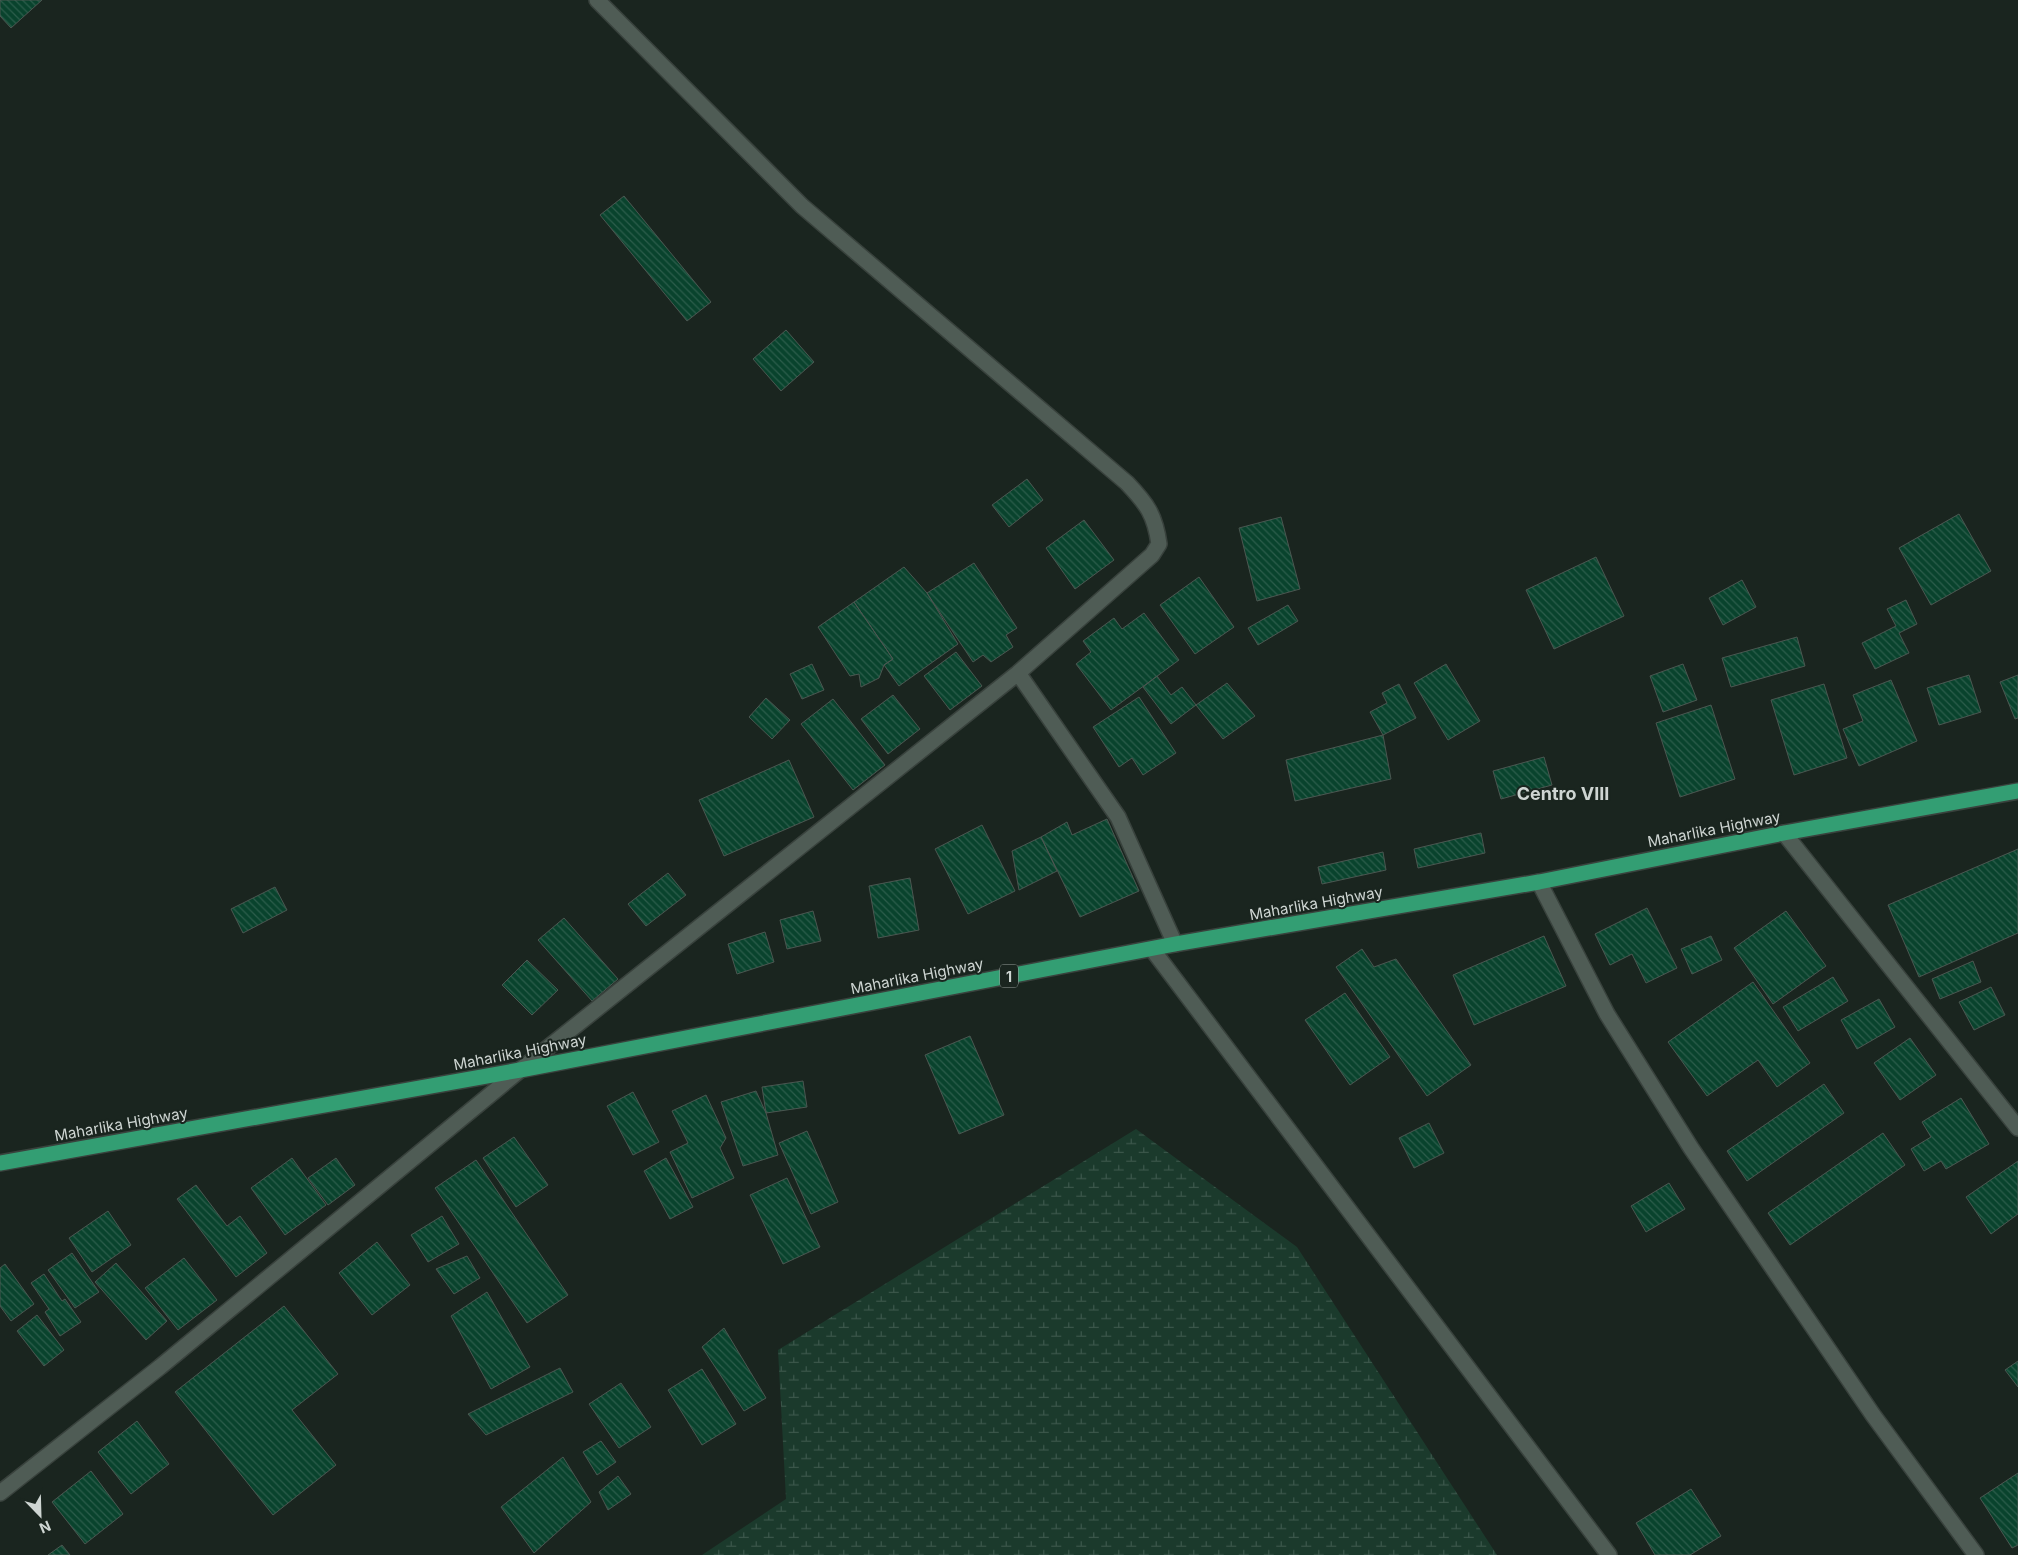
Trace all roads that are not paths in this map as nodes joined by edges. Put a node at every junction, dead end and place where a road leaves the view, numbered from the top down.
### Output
1 (597, 0) edge
2 (1018, 673) junction
3 (2018, 791) edge
4 (1784, 833) junction
5 (1538, 882) junction
6 (1175, 944) junction
7 (1152, 949) junction
8 (520, 1070) junction
9 (2018, 1128) edge
10 (0, 1163) edge
11 (0, 1493) edge
12 (1609, 1555) edge
13 (1976, 1555) edge

1 - 2 street
2 - 6 street
2 - 8 street
3 - 4 highway, Maharlika Highway / 1
4 - 5 highway, Maharlika Highway / 1
4 - 9 street
5 - 6 highway, Maharlika Highway / 1
5 - 13 street
6 - 7 highway, Maharlika Highway / 1
7 - 8 highway, Maharlika Highway / 1
7 - 12 street
8 - 10 highway, Maharlika Highway / 1
8 - 11 street

